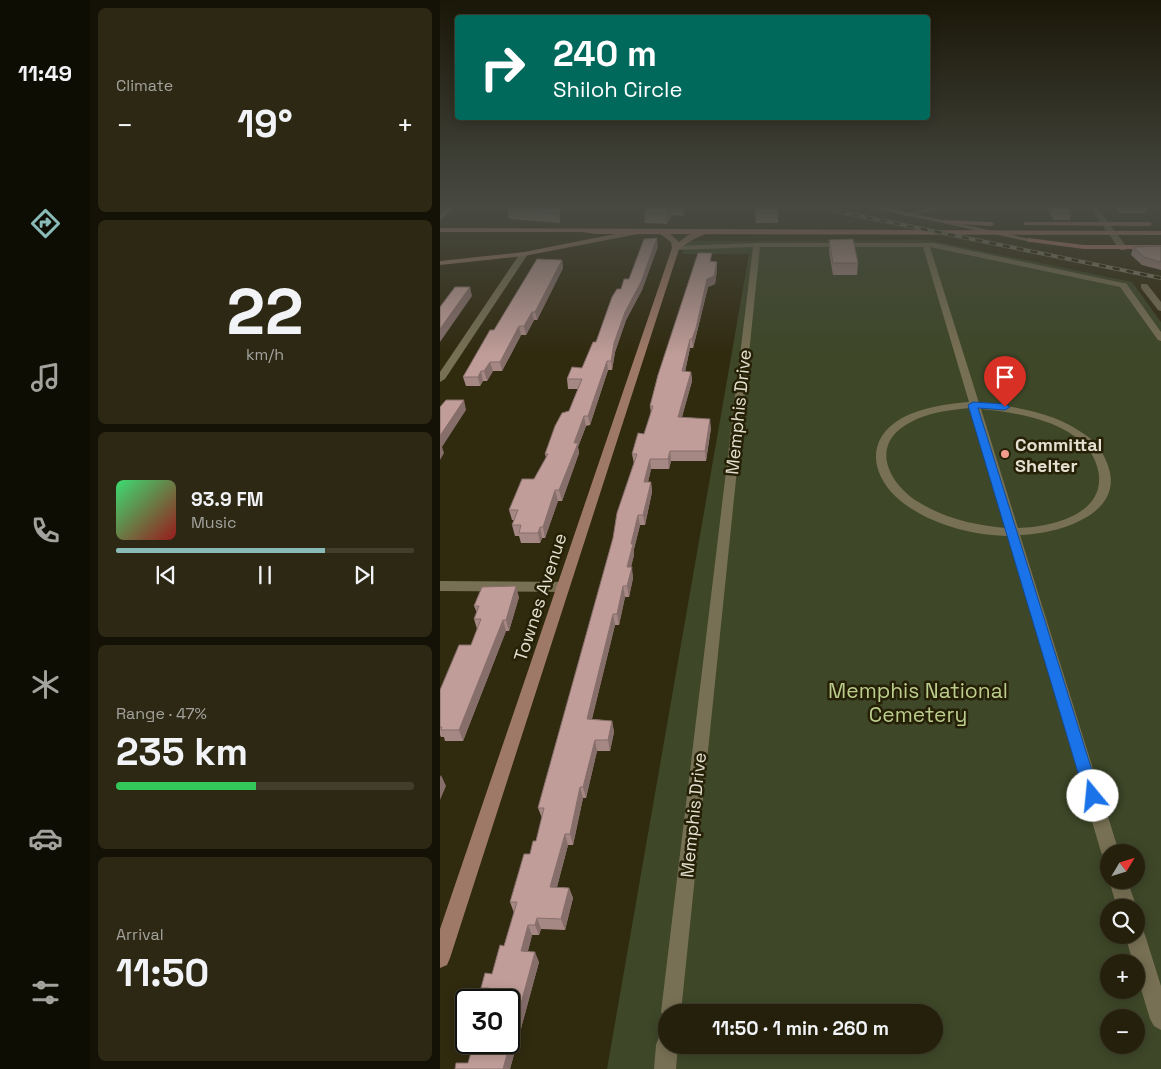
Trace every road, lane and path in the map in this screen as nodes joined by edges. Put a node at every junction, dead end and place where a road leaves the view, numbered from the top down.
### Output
1 (506, 256) edge
2 (523, 256) edge
3 (673, 256) edge
4 (756, 256) edge
5 (929, 256) edge
6 (983, 256) edge
7 (440, 263) edge
8 (1144, 286) dead end
9 (1161, 308) edge
10 (1161, 338) edge
11 (440, 379) edge
12 (973, 405) junction
13 (1012, 532) junction
14 (440, 586) edge
15 (563, 587) junction
16 (1108, 844) edge
17 (1138, 944) edge
18 (440, 958) edge
19 (672, 1004) edge
20 (1161, 1019) edge
21 (667, 1054) edge
22 (665, 1069) edge

1 - 7 street
2 - 11 street
3 - 15 street, Townes Avenue
4 - 19 street, Memphis Drive
5 - 12 street
6 - 10 street
8 - 9 street
12 - 13 street
12 - 13 street
12 - 13 street
13 - 16 street
14 - 15 street
15 - 18 street, Townes Avenue
17 - 20 street
21 - 22 street

